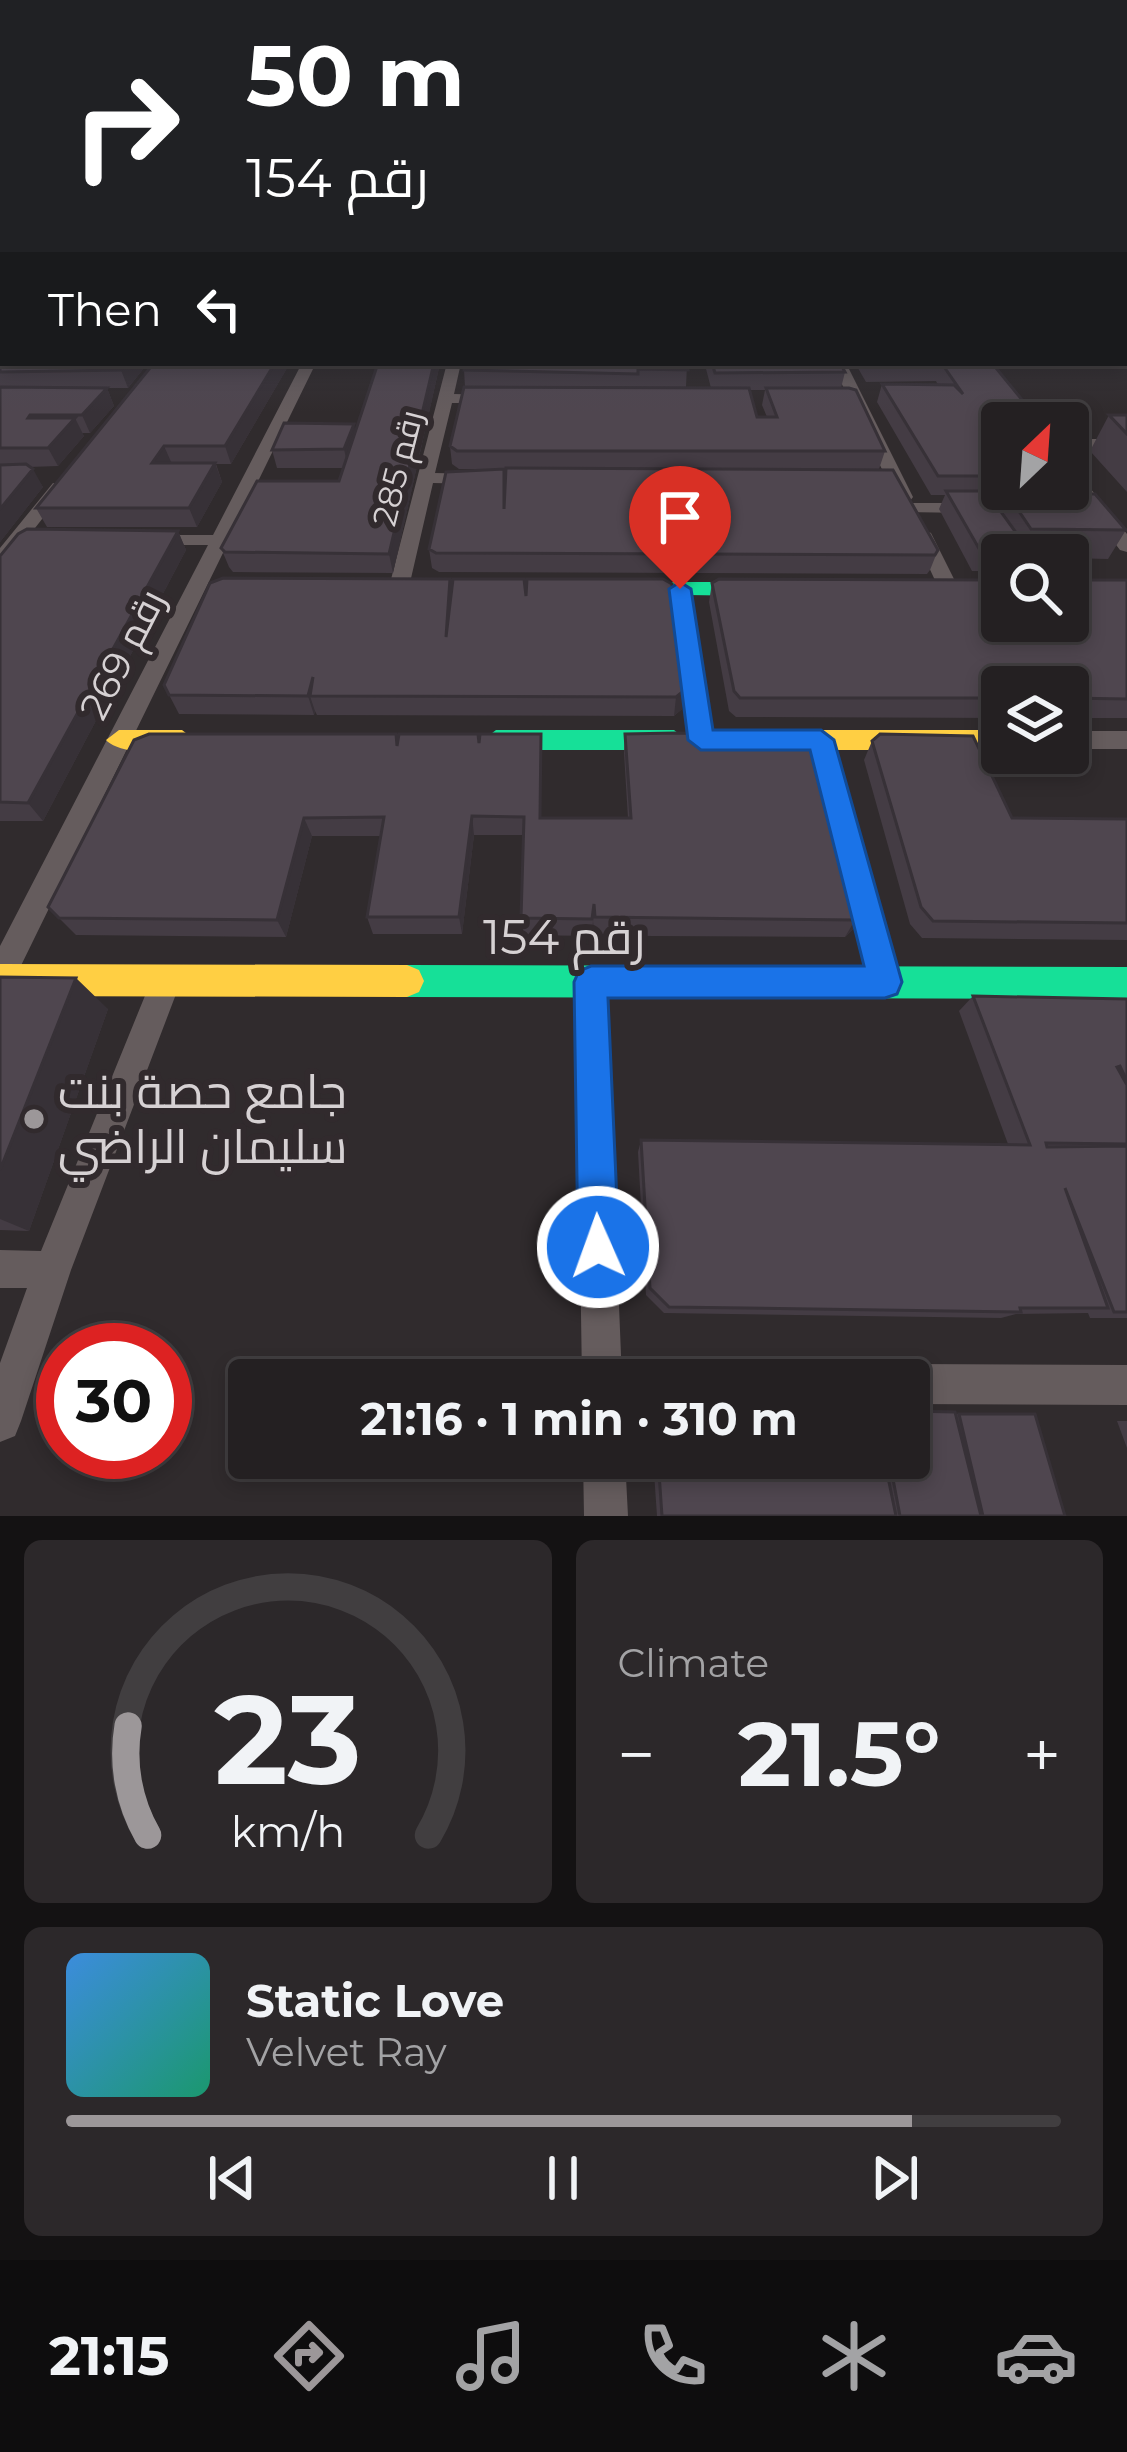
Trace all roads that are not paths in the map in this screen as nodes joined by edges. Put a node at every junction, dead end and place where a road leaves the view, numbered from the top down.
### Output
1 (307, 366) edge
2 (453, 366) edge
3 (840, 366) edge
4 (446, 398) junction
5 (514, 399) edge
6 (835, 401) edge
7 (857, 401) junction
8 (1089, 444) edge
9 (1127, 444) edge
10 (77, 464) edge
11 (426, 478) junction
12 (496, 479) edge
13 (43, 480) dead end
14 (64, 480) junction
15 (874, 482) edge
16 (898, 483) junction
17 (1089, 498) edge
18 (910, 508) junction
19 (980, 508) edge
20 (1089, 508) edge
21 (1097, 508) junction
22 (16, 539) junction
23 (39, 539) edge
24 (130, 540) edge
25 (220, 540) junction
26 (1127, 546) edge
27 (0, 560) edge
28 (399, 587) edge
29 (586, 589) edge
30 (680, 589) junction
31 (793, 590) edge
32 (939, 590) joint
33 (981, 591) edge
34 (119, 740) junction
35 (212, 740) edge
36 (468, 740) edge
37 (725, 740) junction
38 (821, 740) junction
39 (981, 740) edge
40 (1089, 740) edge
41 (1127, 740) edge
42 (0, 978) edge
43 (166, 980) junction
44 (591, 982) junction
45 (885, 982) junction
46 (1127, 983) edge
47 (0, 1269) edge
48 (52, 1270) junction
49 (601, 1359) edge
50 (930, 1384) edge
51 (1127, 1385) edge
52 (0, 1420) edge
53 (605, 1479) edge
54 (606, 1516) edge

1 - 25 street, رقم 269
2 - 4 street, رقم 285
3 - 7 street
4 - 5 street
4 - 11 street, رقم 285
6 - 7 street
7 - 16 street
8 - 9 street
10 - 14 street
11 - 12 street
11 - 28 street, رقم 285
13 - 14 street
14 - 22 street
15 - 16 street
16 - 18 street
17 - 21 street
18 - 19 street
18 - 32 street
20 - 21 street
21 - 26 street
22 - 23 street
22 - 27 street
24 - 25 street
25 - 34 street, رقم 269
29 - 30 street
30 - 31 street
30 - 37 street
32 - 33 street
34 - 35 street
34 - 42 street, رقم 269
36 - 37 street
37 - 38 street
38 - 39 street
38 - 45 street
40 - 41 street
42 - 43 street, رقم 154
43 - 44 street, رقم 154
43 - 48 street
44 - 45 street, رقم 154
44 - 49 street
45 - 46 street, رقم 154
47 - 48 street
48 - 52 street
50 - 51 street
53 - 54 street

